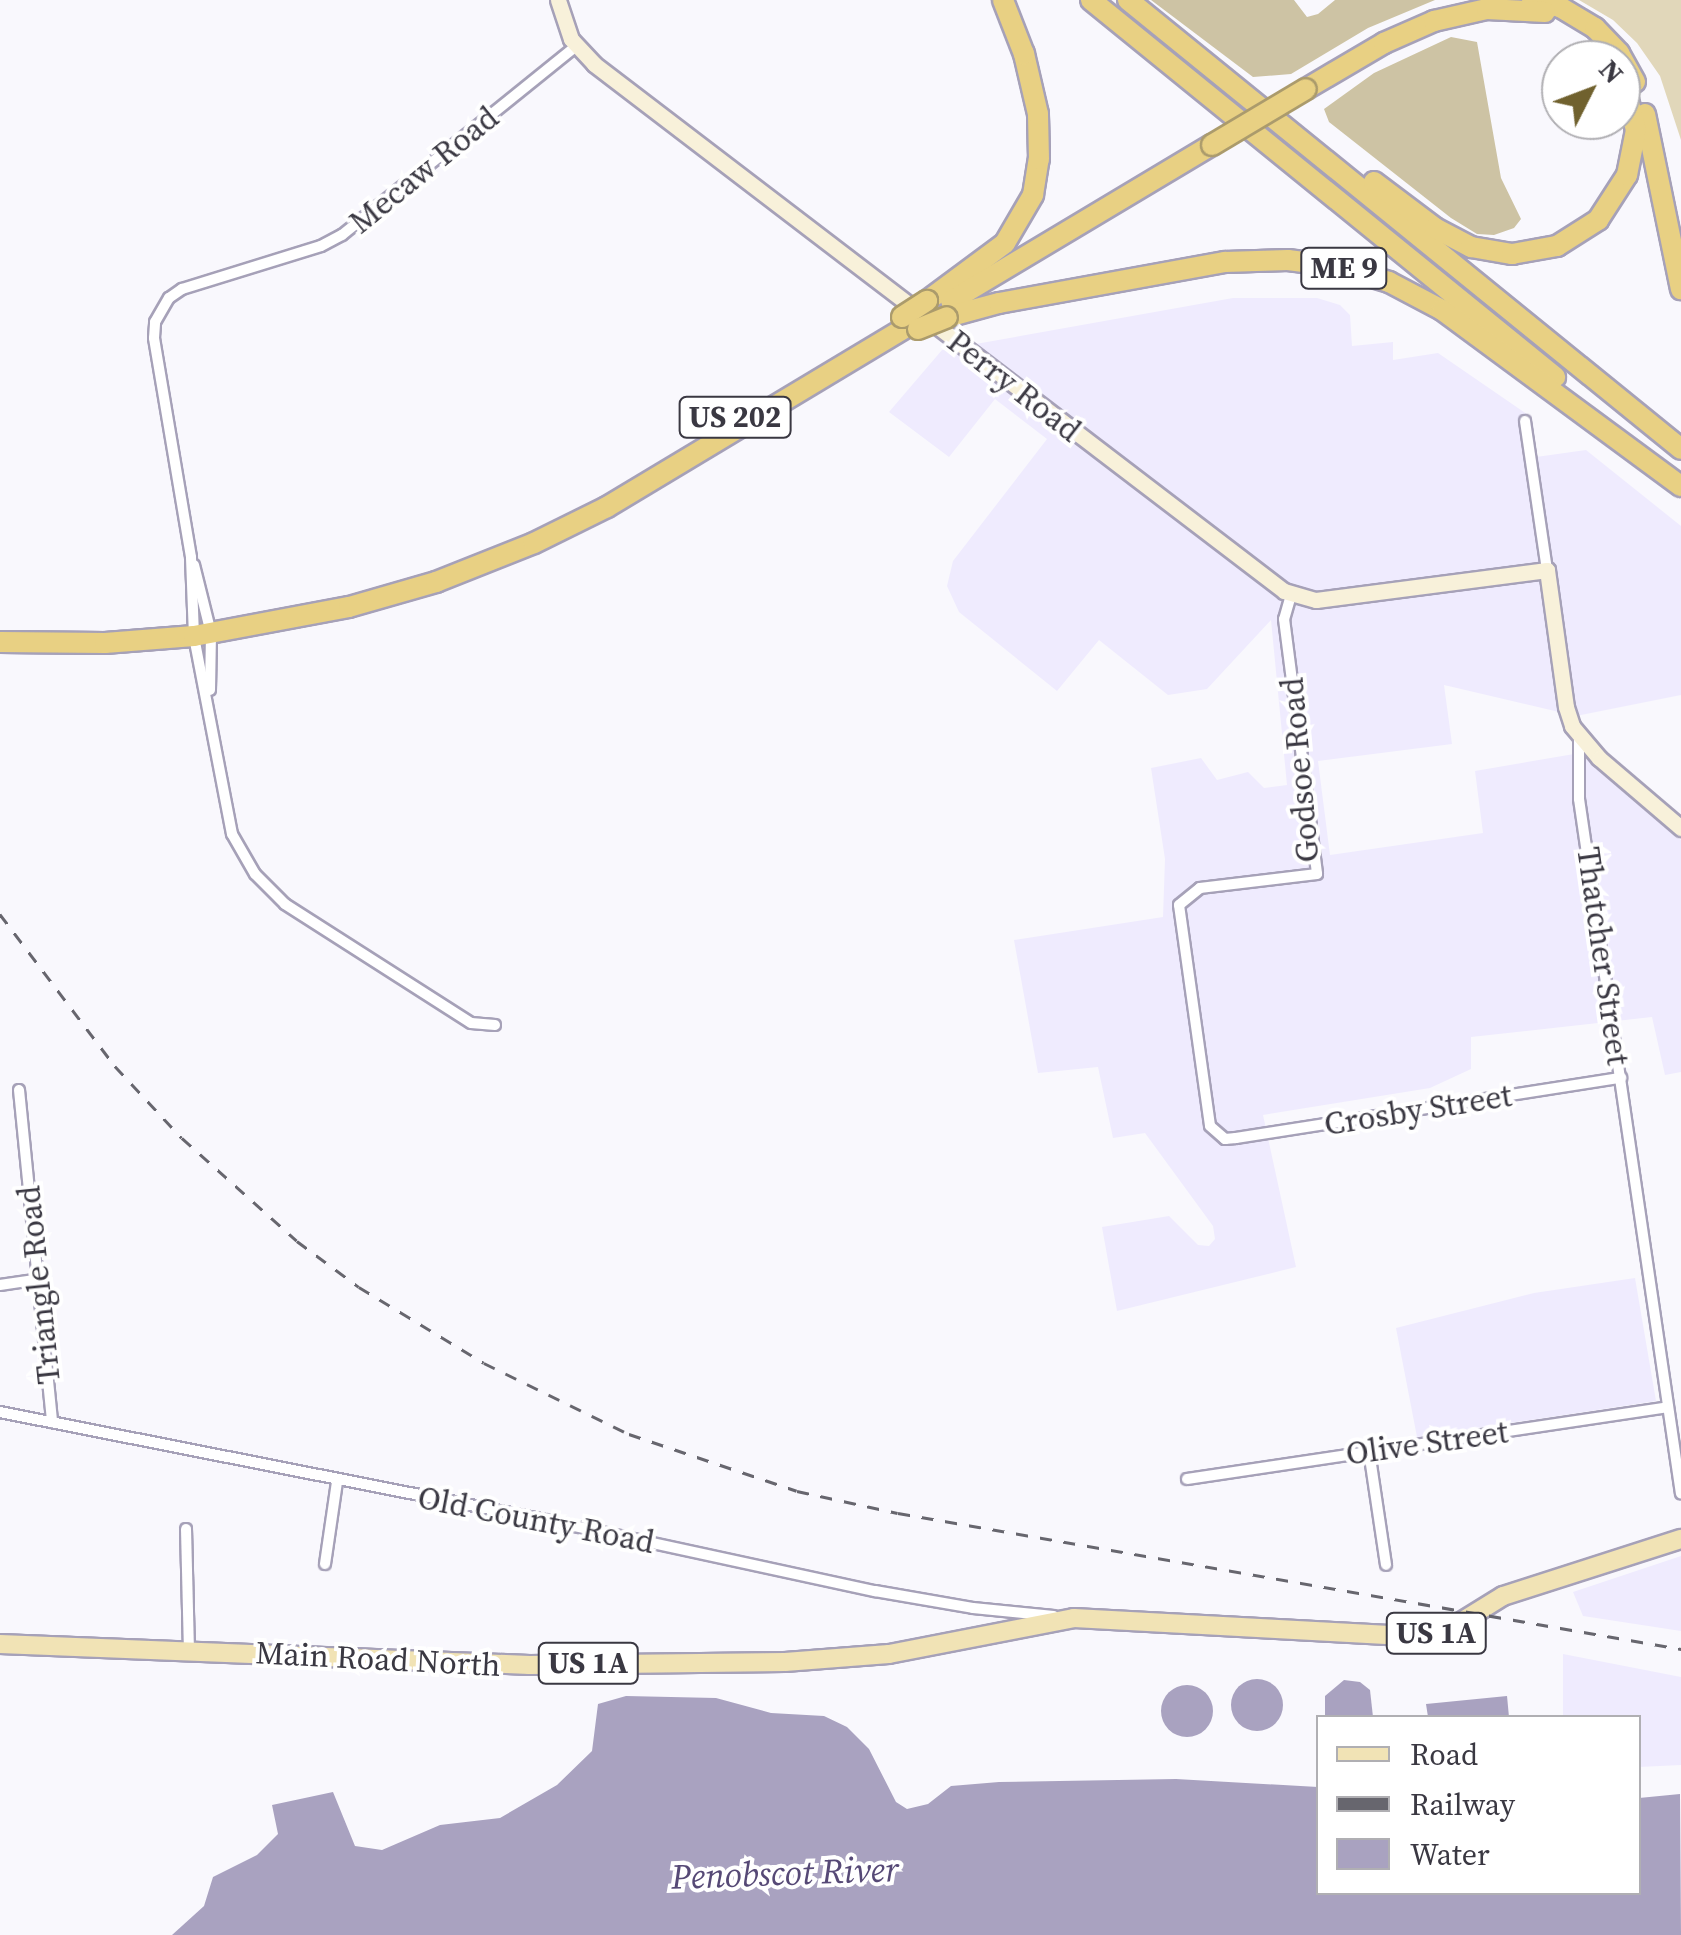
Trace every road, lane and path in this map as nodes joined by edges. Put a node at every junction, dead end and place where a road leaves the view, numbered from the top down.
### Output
1 (558, 0) edge
2 (1003, 0) edge
3 (1092, 0) edge
4 (1128, 0) edge
5 (1486, 0) edge
6 (1532, 0) edge
7 (1595, 40) edge
8 (576, 46) junction
9 (1186, 47) junction
10 (1302, 86) junction
11 (1635, 140) edge
12 (1208, 142) junction
13 (950, 286) junction
14 (1681, 288) edge
15 (937, 309) junction
16 (910, 324) junction
17 (1525, 420) dead end
18 (1681, 449) edge
19 (1681, 483) edge
20 (191, 557) junction
21 (1546, 570) junction
22 (1291, 595) junction
23 (306, 614) junction
24 (203, 634) junction
25 (0, 642) edge
26 (209, 701) junction
27 (1579, 737) junction
28 (1681, 828) edge
29 (496, 1025) dead end
30 (1621, 1078) junction
31 (19, 1090) dead end
32 (1216, 1134) joint
33 (40, 1280) junction
34 (0, 1285) edge
35 (1667, 1406) junction
36 (0, 1412) edge
37 (52, 1422) junction
38 (1368, 1451) junction
39 (1187, 1479) dead end
40 (337, 1482) junction
41 (1681, 1494) edge
42 (186, 1529) dead end
43 (1681, 1539) edge
44 (325, 1564) dead end
45 (1386, 1565) dead end
46 (1074, 1618) junction
47 (0, 1644) edge
48 (189, 1650) junction

1 - 8 street, Perry Road
2 - 13 highway
3 - 19 highway
4 - 9 highway
5 - 10 highway
6 - 14 highway
7 - 10 highway
8 - 20 street, Mecaw Road
8 - 22 street, Perry Road
9 - 11 highway
9 - 18 highway
10 - 12 highway, bridge
12 - 13 highway
12 - 15 highway
13 - 15 highway, US 202
15 - 16 highway, US 202, bridge
15 - 19 highway, ME 9
16 - 23 highway, US 202
16 - 23 highway, US 202
17 - 21 street, Thatcher Street
20 - 24 street, Mecaw Road
20 - 24 street, Mecaw Road
21 - 22 street
21 - 27 street, Thatcher Street
22 - 32 street, Godsoe Road
23 - 24 highway, US 202
24 - 25 highway, US 202
24 - 26 street
24 - 26 street
26 - 29 street
27 - 28 street
27 - 30 street, Thatcher Street
30 - 32 street, Crosby Street
30 - 35 street, Thatcher Street
31 - 33 street, Triangle Road
33 - 34 street
33 - 37 street, Triangle Road
35 - 38 street, Olive Street
35 - 41 street, Thatcher Street
36 - 37 street, Old County Road
37 - 40 street, Old County Road
38 - 39 street, Olive Street
38 - 45 street
40 - 44 street
40 - 46 street, Old County Road
42 - 48 street
43 - 46 main road, Main Road North / US 1A
46 - 48 main road, Main Road North / US 1A
47 - 48 main road, Main Road North / US 1A

